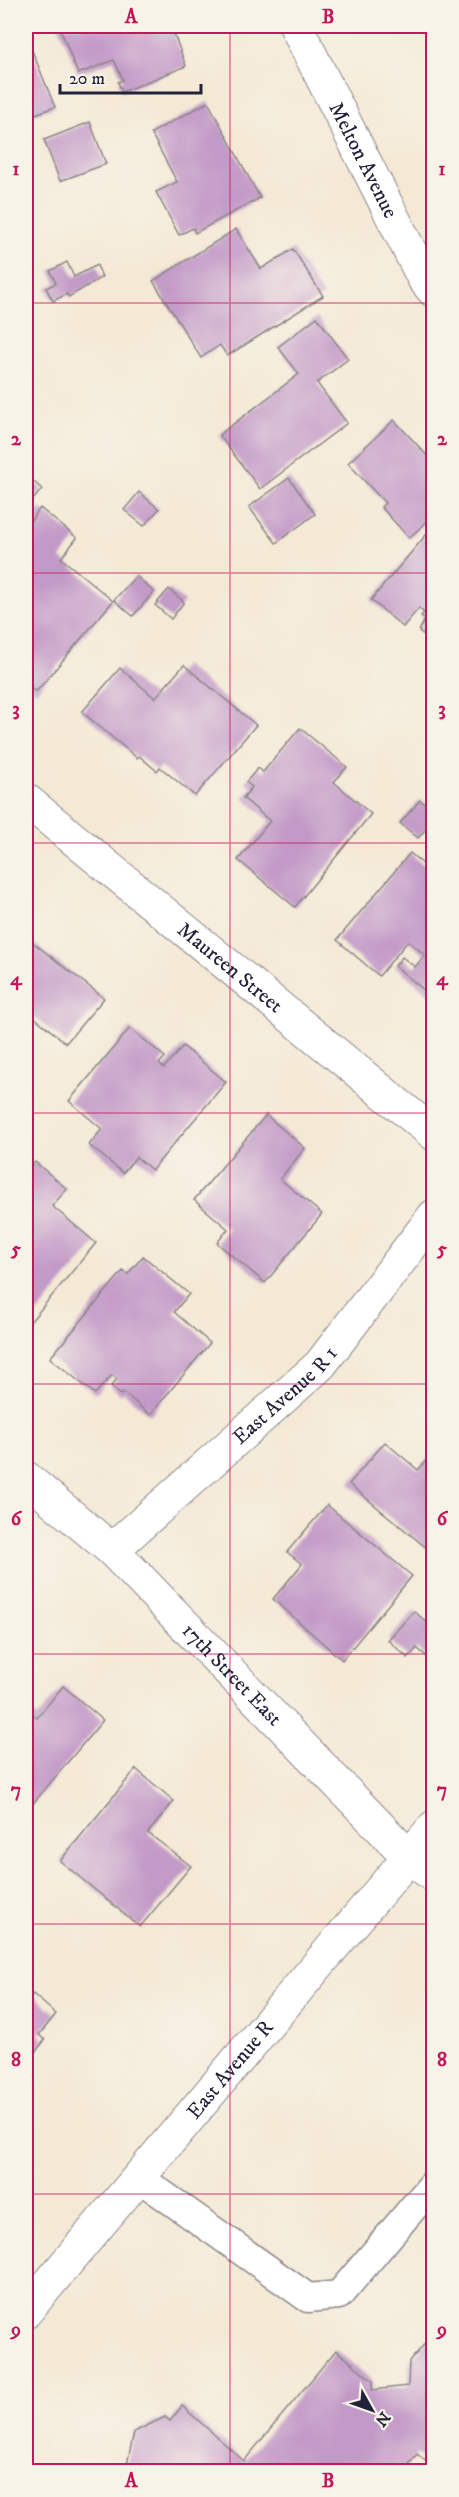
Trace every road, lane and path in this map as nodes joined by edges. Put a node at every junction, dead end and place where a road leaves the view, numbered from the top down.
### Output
1 (296, 26) edge
2 (434, 291) edge
3 (26, 800) edge
4 (434, 1134) edge
5 (434, 1216) edge
6 (26, 1478) edge
7 (112, 1550) junction
8 (434, 1827) edge
9 (421, 1866) edge
10 (138, 2177) junction
11 (434, 2183) edge
12 (26, 2311) edge

1 - 2 street, Melton Avenue
3 - 4 street, Maureen Street
5 - 7 street, East Avenue R 1
6 - 7 street, 17th Street East
7 - 9 street, 17th Street East
8 - 9 street, East Avenue R
9 - 10 street, East Avenue R
10 - 11 lane
10 - 12 street, East Avenue R

